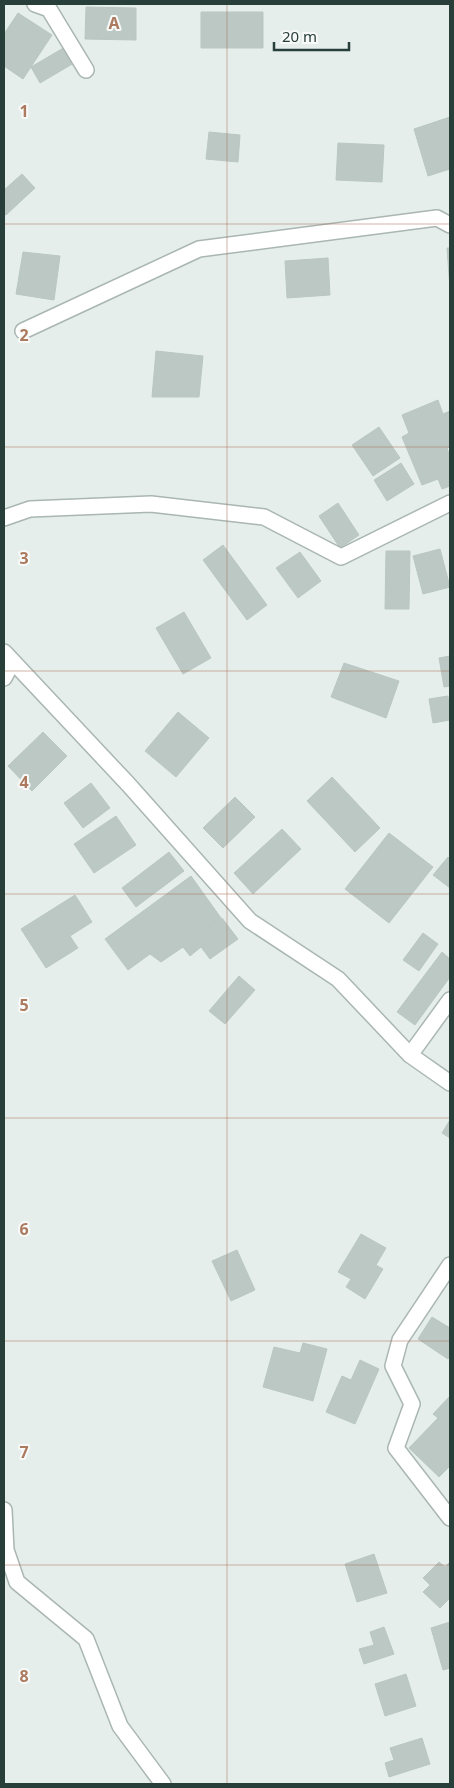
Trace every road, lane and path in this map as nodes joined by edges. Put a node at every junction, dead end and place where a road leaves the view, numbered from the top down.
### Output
1 (35, 4) edge
2 (86, 70) dead end
3 (450, 225) edge
4 (23, 331) dead end
5 (450, 503) edge
6 (4, 518) edge
7 (8, 658) edge
8 (4, 678) edge
9 (450, 1000) edge
10 (410, 1056) junction
11 (450, 1083) edge
12 (450, 1265) edge
13 (4, 1510) edge
14 (450, 1518) edge
15 (163, 1784) edge

1 - 2 street
3 - 4 street
5 - 6 street
7 - 8 street
7 - 10 street
9 - 10 street
10 - 11 street
12 - 14 street
13 - 15 street

